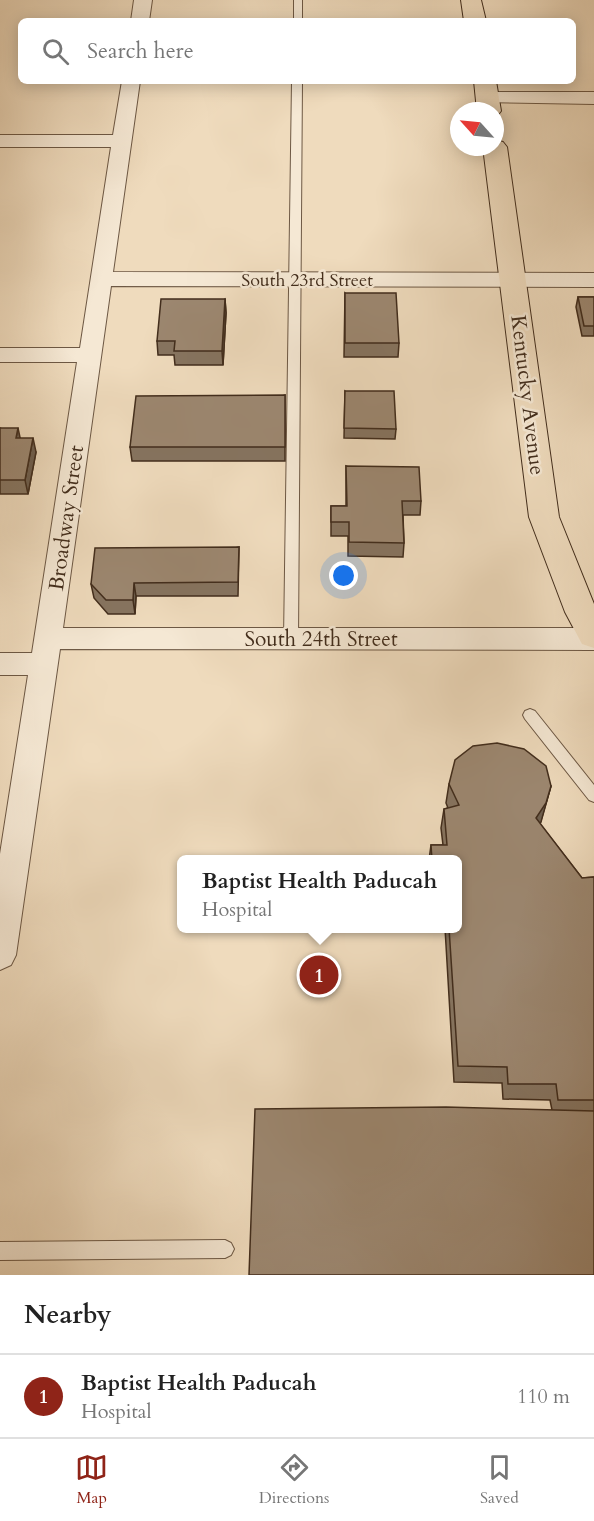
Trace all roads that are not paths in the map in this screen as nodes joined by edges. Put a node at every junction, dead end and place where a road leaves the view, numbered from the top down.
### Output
1 (143, 0) edge
2 (298, 0) edge
3 (471, 0) edge
4 (140, 18) edge
5 (298, 18) edge
6 (474, 18) edge
7 (131, 84) edge
8 (297, 84) edge
9 (487, 97) edge
10 (594, 98) edge
11 (0, 141) edge
12 (122, 141) junction
13 (496, 156) edge
14 (102, 279) junction
15 (295, 280) junction
16 (513, 280) junction
17 (594, 280) edge
18 (0, 355) edge
19 (90, 355) junction
20 (594, 637) edge
21 (291, 639) junction
22 (46, 651) junction
23 (0, 664) edge
24 (530, 716) dead end
25 (594, 796) edge
26 (0, 955) edge
27 (225, 1249) dead end
28 (0, 1251) edge

1 - 4 street
2 - 5 lane
3 - 6 main road
7 - 12 street, Broadway Street
8 - 15 lane
9 - 10 street
11 - 12 street
12 - 14 street, Broadway Street
13 - 16 main road, Kentucky Avenue
14 - 15 street, South 23rd Street
14 - 19 street, Broadway Street
15 - 16 street, South 23rd Street
15 - 21 lane
16 - 17 street, South 23rd Street
16 - 20 main road, Kentucky Avenue
18 - 19 street
19 - 22 street, Broadway Street
20 - 21 street, South 24th Street
21 - 22 street, South 24th Street
22 - 23 street, South 24th Street
22 - 26 street, Broadway Street
24 - 25 lane
27 - 28 lane

